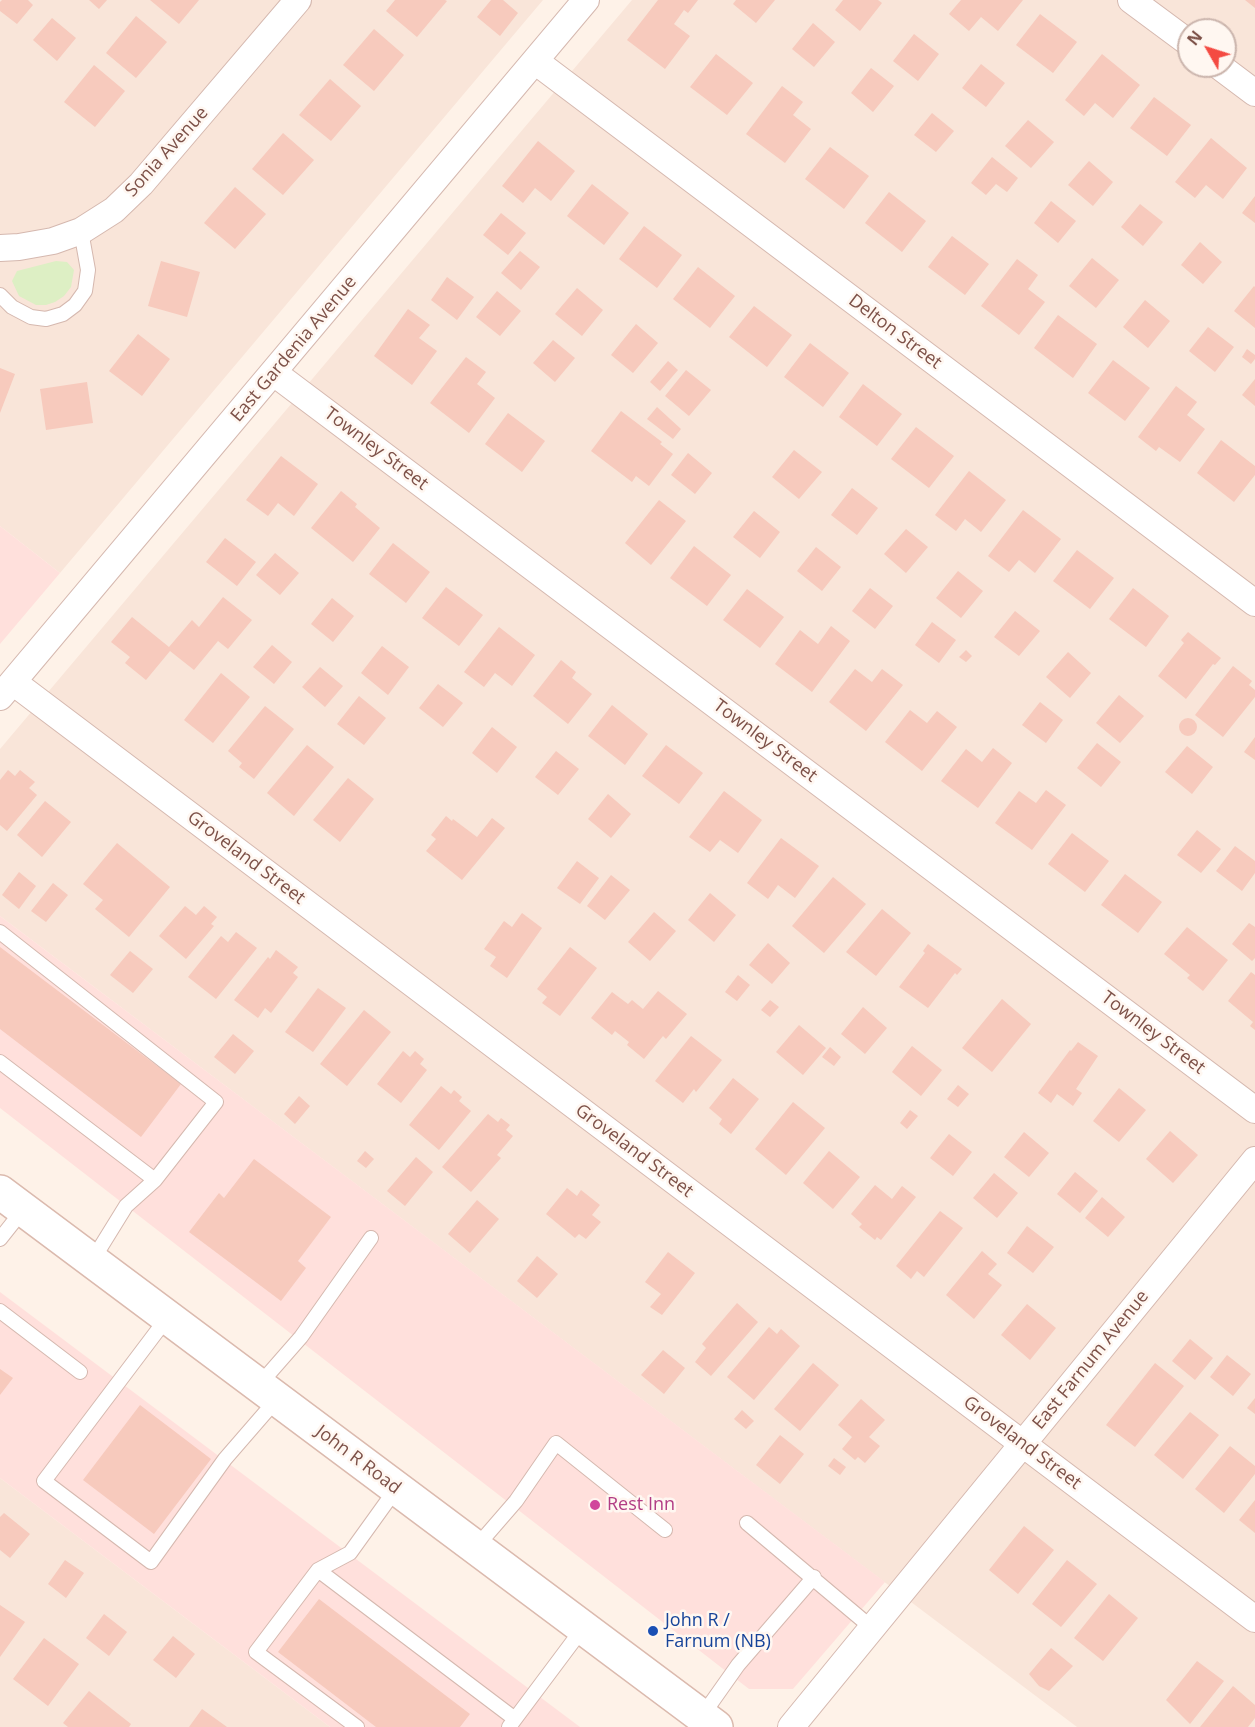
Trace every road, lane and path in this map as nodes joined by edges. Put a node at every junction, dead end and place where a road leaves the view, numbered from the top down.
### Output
1 (298, 0) edge
2 (586, 0) edge
3 (1131, 0) edge
4 (1177, 34) edge
5 (535, 61) junction
6 (1235, 78) edge
7 (1255, 93) edge
8 (81, 231) junction
9 (0, 248) edge
10 (0, 295) edge
11 (274, 373) junction
12 (1255, 603) edge
13 (6, 689) edge
14 (0, 932) edge
15 (0, 1062) edge
16 (1255, 1110) edge
17 (1255, 1160) edge
18 (155, 1180) junction
19 (11, 1201) edge
20 (370, 1238) dead end
21 (0, 1239) edge
22 (92, 1261) junction
23 (0, 1311) edge
24 (167, 1318) junction
25 (80, 1372) dead end
26 (268, 1392) junction
27 (1023, 1444) junction
28 (396, 1489) junction
29 (747, 1523) dead end
30 (665, 1530) dead end
31 (477, 1546) junction
32 (318, 1570) junction
33 (814, 1577) junction
34 (1255, 1619) edge
35 (584, 1627) junction
36 (872, 1628) junction
37 (709, 1722) edge
38 (512, 1723) edge
39 (357, 1727) edge
40 (790, 1727) edge

1 - 8 street, Sonia Avenue
2 - 5 street, East Gardenia Avenue
3 - 4 street
5 - 11 street, East Gardenia Avenue
5 - 12 street, Delton Street
6 - 7 street
8 - 9 street, Sonia Avenue
8 - 10 lane
11 - 13 street, East Gardenia Avenue
11 - 16 street, Townley Street
13 - 27 street, Groveland Street
14 - 18 lane
15 - 18 lane
17 - 27 street, East Farnum Avenue
18 - 22 lane
19 - 21 lane
19 - 22 main road, John R Road
20 - 26 lane
22 - 24 main road, John R Road
23 - 25 lane
24 - 26 main road, John R Road
24 - 26 lane
26 - 28 main road, John R Road
27 - 34 street, Groveland Street
27 - 36 street, East Farnum Avenue
28 - 31 main road, John R Road
28 - 32 lane
29 - 33 lane
30 - 31 lane
31 - 35 main road, John R Road
32 - 38 lane
32 - 39 lane
33 - 36 lane
33 - 37 lane
35 - 37 main road, John R Road
35 - 38 lane
36 - 40 street, East Farnum Avenue

